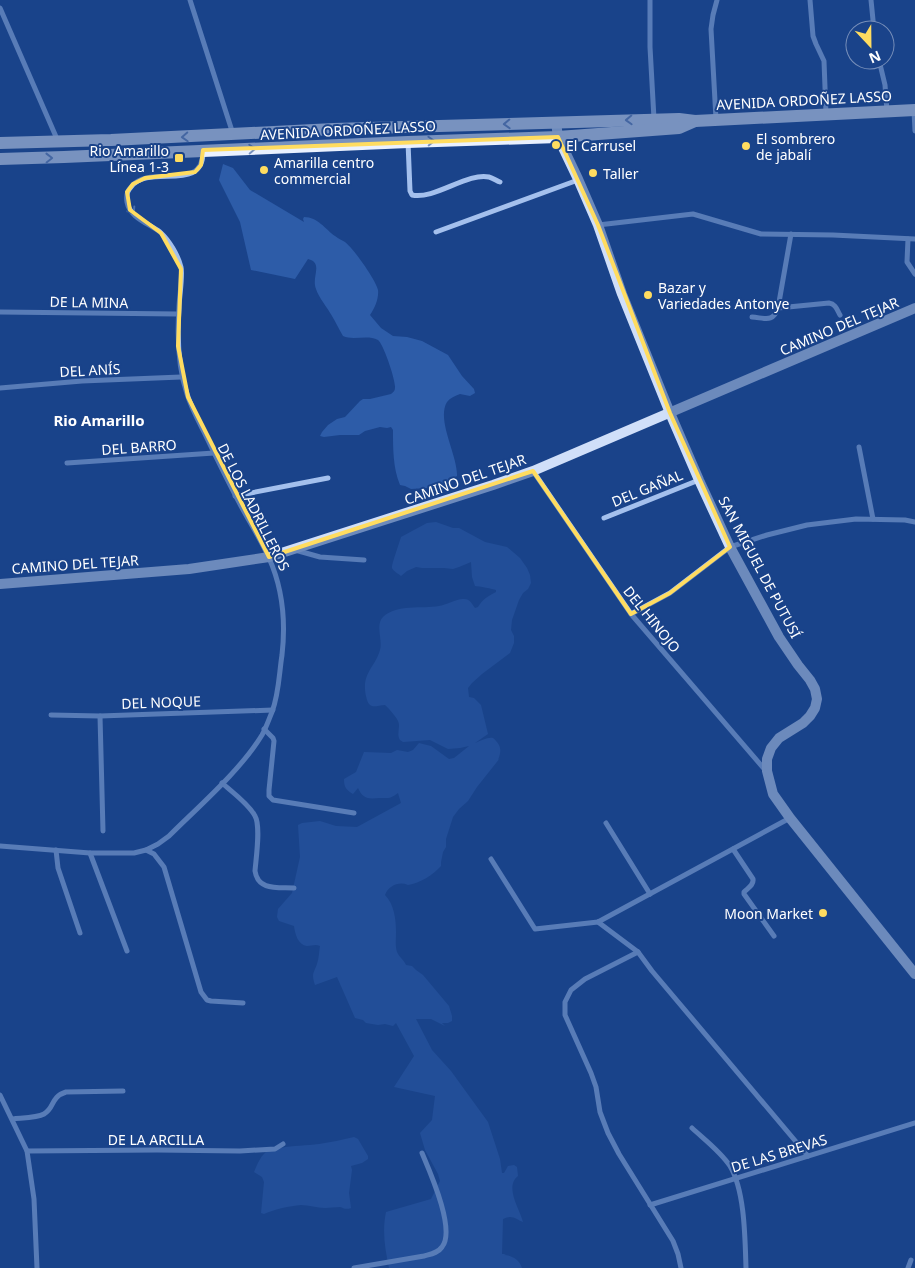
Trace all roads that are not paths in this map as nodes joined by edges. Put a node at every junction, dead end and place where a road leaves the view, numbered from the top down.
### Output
1 (190, 0) edge
2 (650, 0) edge
3 (717, 0) edge
4 (810, 0) edge
5 (871, 0) edge
6 (0, 8) edge
7 (873, 20) edge
8 (881, 70) edge
9 (915, 110) edge
10 (887, 112) junction
11 (826, 115) junction
12 (716, 119) junction
13 (556, 122) junction
14 (654, 124) junction
15 (915, 131) edge
16 (233, 134) junction
17 (558, 137) junction
18 (58, 142) junction
19 (408, 142) junction
20 (0, 143) edge
21 (203, 150) junction
22 (0, 159) edge
23 (578, 180) junction
24 (500, 182) dead end
25 (598, 225) junction
26 (436, 232) dead end
27 (791, 234) junction
28 (908, 239) junction
29 (915, 239) edge
30 (915, 274) edge
31 (778, 308) junction
32 (915, 308) edge
33 (0, 312) edge
34 (178, 314) junction
35 (840, 316) dead end
36 (752, 317) dead end
37 (181, 377) junction
38 (0, 388) edge
39 (670, 413) junction
40 (859, 446) dead end
41 (214, 452) junction
42 (67, 464) dead end
43 (533, 471) junction
44 (328, 478) dead end
45 (699, 480) junction
46 (236, 496) junction
47 (604, 518) dead end
48 (873, 519) junction
49 (915, 522) edge
50 (730, 546) junction
51 (292, 550) junction
52 (268, 557) junction
53 (364, 560) dead end
54 (0, 584) edge
55 (631, 614) junction
56 (273, 710) junction
57 (51, 715) dead end
58 (100, 716) junction
59 (264, 729) junction
60 (766, 771) junction
61 (222, 783) junction
62 (354, 813) dead end
63 (790, 818) junction
64 (606, 823) dead end
65 (103, 831) dead end
66 (0, 842) edge
67 (0, 846) edge
68 (733, 849) junction
69 (56, 850) junction
70 (146, 850) junction
71 (90, 852) junction
72 (491, 859) dead end
73 (294, 888) dead end
74 (650, 894) junction
75 (598, 922) junction
76 (80, 933) dead end
77 (774, 936) dead end
78 (127, 951) dead end
79 (638, 952) junction
80 (913, 969) edge
81 (243, 1003) dead end
82 (123, 1091) dead end
83 (0, 1095) edge
84 (12, 1119) junction
85 (915, 1123) edge
86 (692, 1128) dead end
87 (283, 1144) dead end
88 (28, 1151) junction
89 (422, 1153) dead end
90 (808, 1156) junction
91 (736, 1178) junction
92 (650, 1205) junction
93 (911, 1260) dead end
94 (37, 1268) edge
95 (354, 1268) edge
96 (681, 1268) edge
97 (746, 1268) edge
98 (908, 1268) edge

1 - 16 street
2 - 14 street
3 - 12 street
4 - 11 street
5 - 7 street
6 - 18 street
8 - 10 street
9 - 10 main road, AVENIDA ORDOÑEZ LASSO
9 - 15 street
10 - 11 main road, AVENIDA ORDOÑEZ LASSO
11 - 12 main road, AVENIDA ORDOÑEZ LASSO
12 - 14 main road, AVENIDA ORDOÑEZ LASSO
14 -> 13 main road, AVENIDA ORDOÑEZ LASSO
13 -> 16 main road, AVENIDA ORDOÑEZ LASSO
13 - 17 street, SAN MIGUEL DE PUTUSÍ
14 - 17 main road, AVENIDA ORDOÑEZ LASSO
16 -> 18 main road, AVENIDA ORDOÑEZ LASSO
19 -> 17 main road, AVENIDA ORDOÑEZ LASSO
17 - 23 street, SAN MIGUEL DE PUTUSÍ
18 - 20 main road, AVENIDA ORDOÑEZ LASSO
21 -> 19 main road, AVENIDA ORDOÑEZ LASSO
19 - 24 street
22 -> 21 main road, AVENIDA ORDOÑEZ LASSO
21 -> 34 street, DE LOS LADRILLEROS
23 - 25 street, SAN MIGUEL DE PUTUSÍ
23 - 26 street
25 - 27 street
25 - 39 street, SAN MIGUEL DE PUTUSÍ
27 - 28 street
27 - 31 street
28 - 29 street
28 - 30 street
31 - 35 street
31 - 36 street
32 - 39 street, CAMINO DEL TEJAR
33 - 34 street, DE LA MINA
34 - 37 street, DE LOS LADRILLEROS
37 - 38 street, DEL ANÍS
37 - 41 street, DE LOS LADRILLEROS
39 - 43 street, CAMINO DEL TEJAR
39 - 45 street, SAN MIGUEL DE PUTUSÍ
40 - 48 street
41 - 42 street, DEL BARRO
41 - 46 street, DE LOS LADRILLEROS
43 - 51 street, CAMINO DEL TEJAR
43 - 55 street, DEL HINOJO
44 - 46 street
45 - 47 street, DEL GAÑAL
45 - 50 street, SAN MIGUEL DE PUTUSÍ
46 - 52 street, DE LOS LADRILLEROS
48 - 49 street
48 - 50 street
50 - 55 street
50 - 60 street, SAN MIGUEL DE PUTUSÍ
51 - 52 street, CAMINO DEL TEJAR
51 - 53 street
52 - 54 street, CAMINO DEL TEJAR
52 - 56 street, DE LOS LADRILLEROS
55 - 60 street, DEL HINOJO
56 - 58 street, DEL NOQUE
56 - 59 street, DE LOS LADRILLEROS
57 - 58 street, DEL NOQUE
58 - 65 street
59 - 61 street, DE LOS LADRILLEROS
59 - 62 street
60 - 63 street
61 - 70 street, DE LOS LADRILLEROS
61 - 73 street
63 - 68 street
63 - 80 street
64 - 74 street
66 - 67 street
67 - 69 street, DE LOS LADRILLEROS
68 - 74 street
68 - 77 street
69 - 71 street, DE LOS LADRILLEROS
69 - 76 street
70 - 71 street, DE LOS LADRILLEROS
70 - 81 street
71 - 78 street
72 - 75 street
74 - 75 street
75 - 79 street
79 - 90 street
79 - 92 street
82 - 84 street
83 - 84 street
84 - 88 street
85 - 90 street, DE LAS BREVAS
86 - 91 street
87 - 88 street, DE LA ARCILLA
88 - 94 street
89 - 95 street
90 - 91 street, DE LAS BREVAS
91 - 92 street, DE LAS BREVAS
91 - 97 street
92 - 96 street
93 - 98 street

